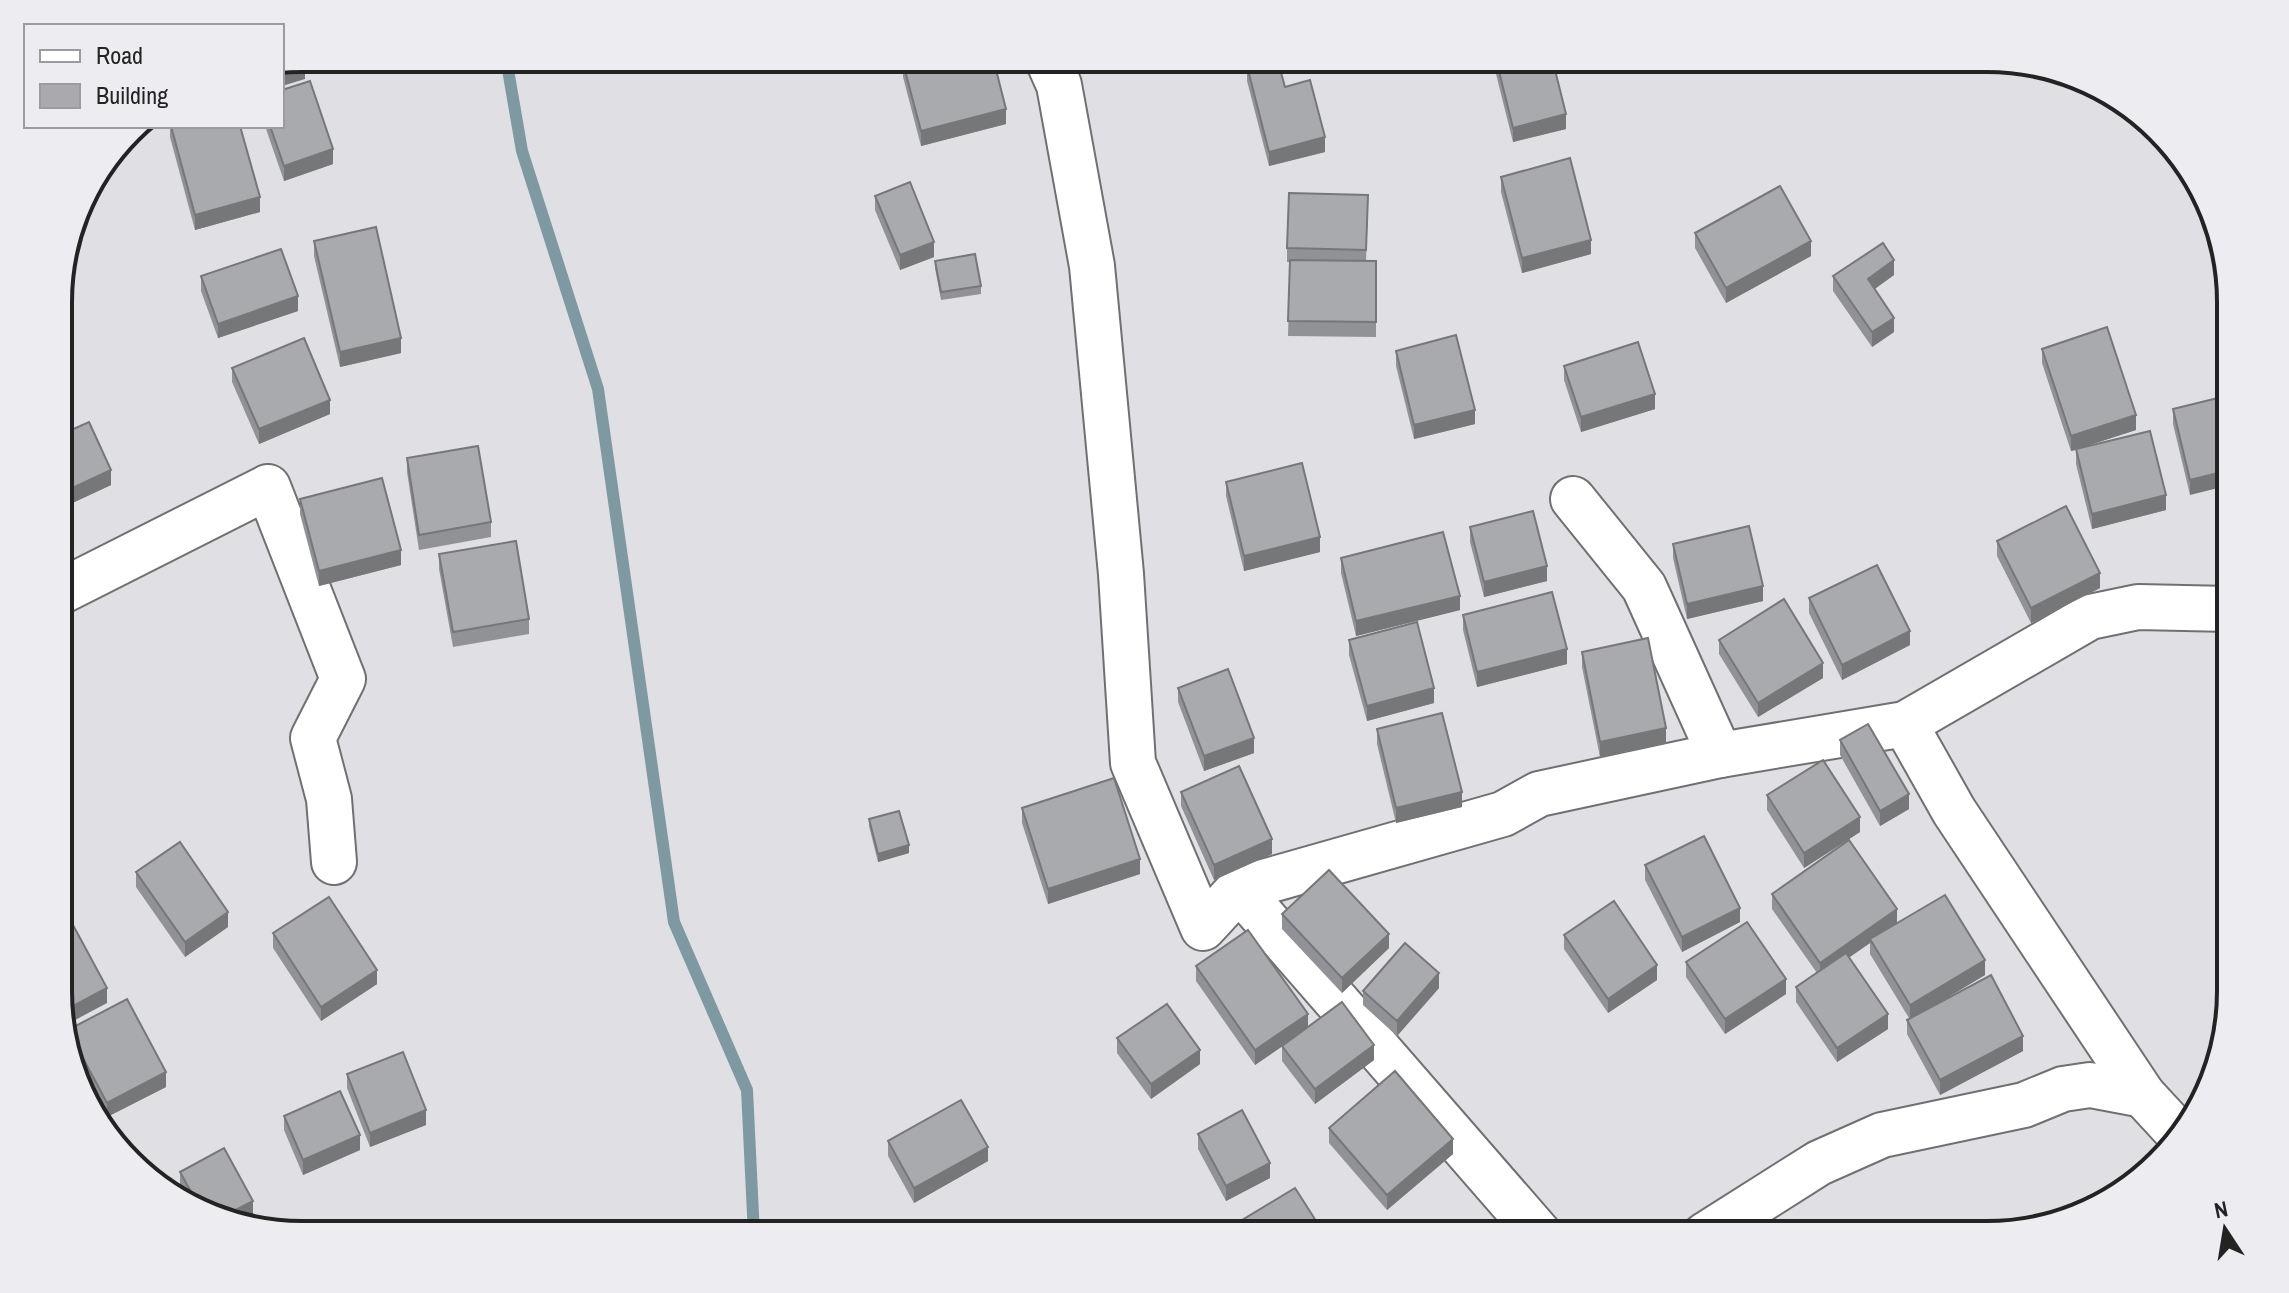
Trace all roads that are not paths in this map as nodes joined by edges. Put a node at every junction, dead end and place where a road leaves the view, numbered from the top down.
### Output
1 (1053, 72) edge
2 (1573, 499) dead end
3 (72, 586) edge
4 (2217, 609) edge
5 (1905, 724) junction
6 (1720, 755) junction
7 (334, 862) dead end
8 (1239, 889) junction
9 (2143, 1095) junction
10 (2173, 1127) edge
11 (1528, 1221) edge
12 (1727, 1221) edge

1 - 8 street
2 - 6 street
3 - 7 street
4 - 5 street
5 - 6 street
5 - 9 street
6 - 8 street
8 - 11 street
9 - 10 street
9 - 12 street

